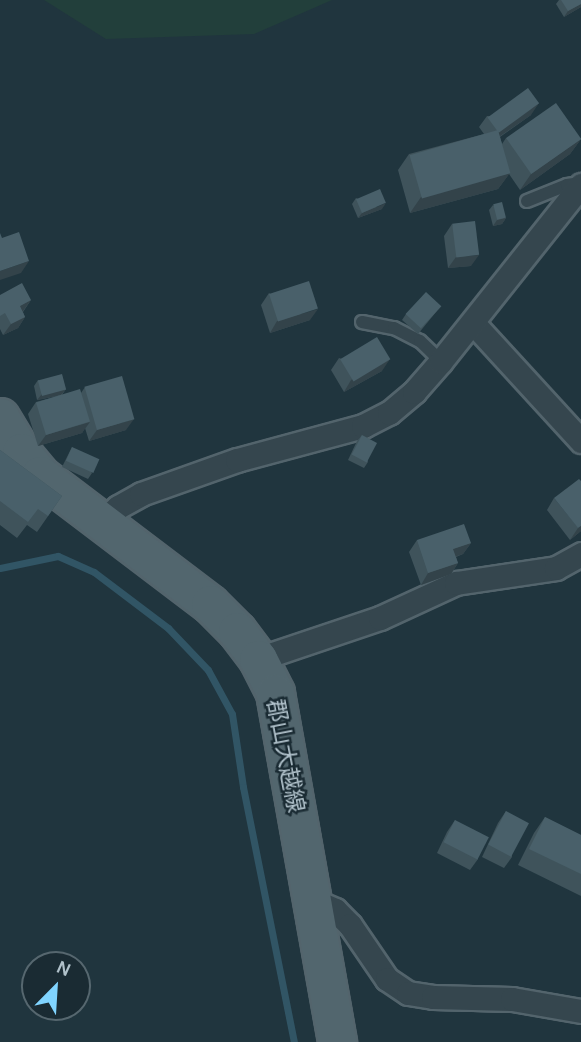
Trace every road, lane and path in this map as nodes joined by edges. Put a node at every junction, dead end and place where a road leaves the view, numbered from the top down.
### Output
1 (581, 184) edge
2 (527, 201) dead end
3 (362, 322) dead end
4 (473, 323) junction
5 (441, 361) junction
6 (0, 417) edge
7 (581, 441) edge
8 (102, 522) junction
9 (581, 554) edge
10 (258, 660) junction
11 (312, 900) junction
12 (581, 1011) edge
13 (337, 1042) edge

1 - 2 lane
1 - 4 street
3 - 5 lane
4 - 5 street
4 - 7 street
5 - 8 street
6 - 8 main road, 郡山大越線
8 - 10 main road, 郡山大越線
9 - 10 street
10 - 11 main road, 郡山大越線
11 - 12 street
11 - 13 main road, 郡山大越線

